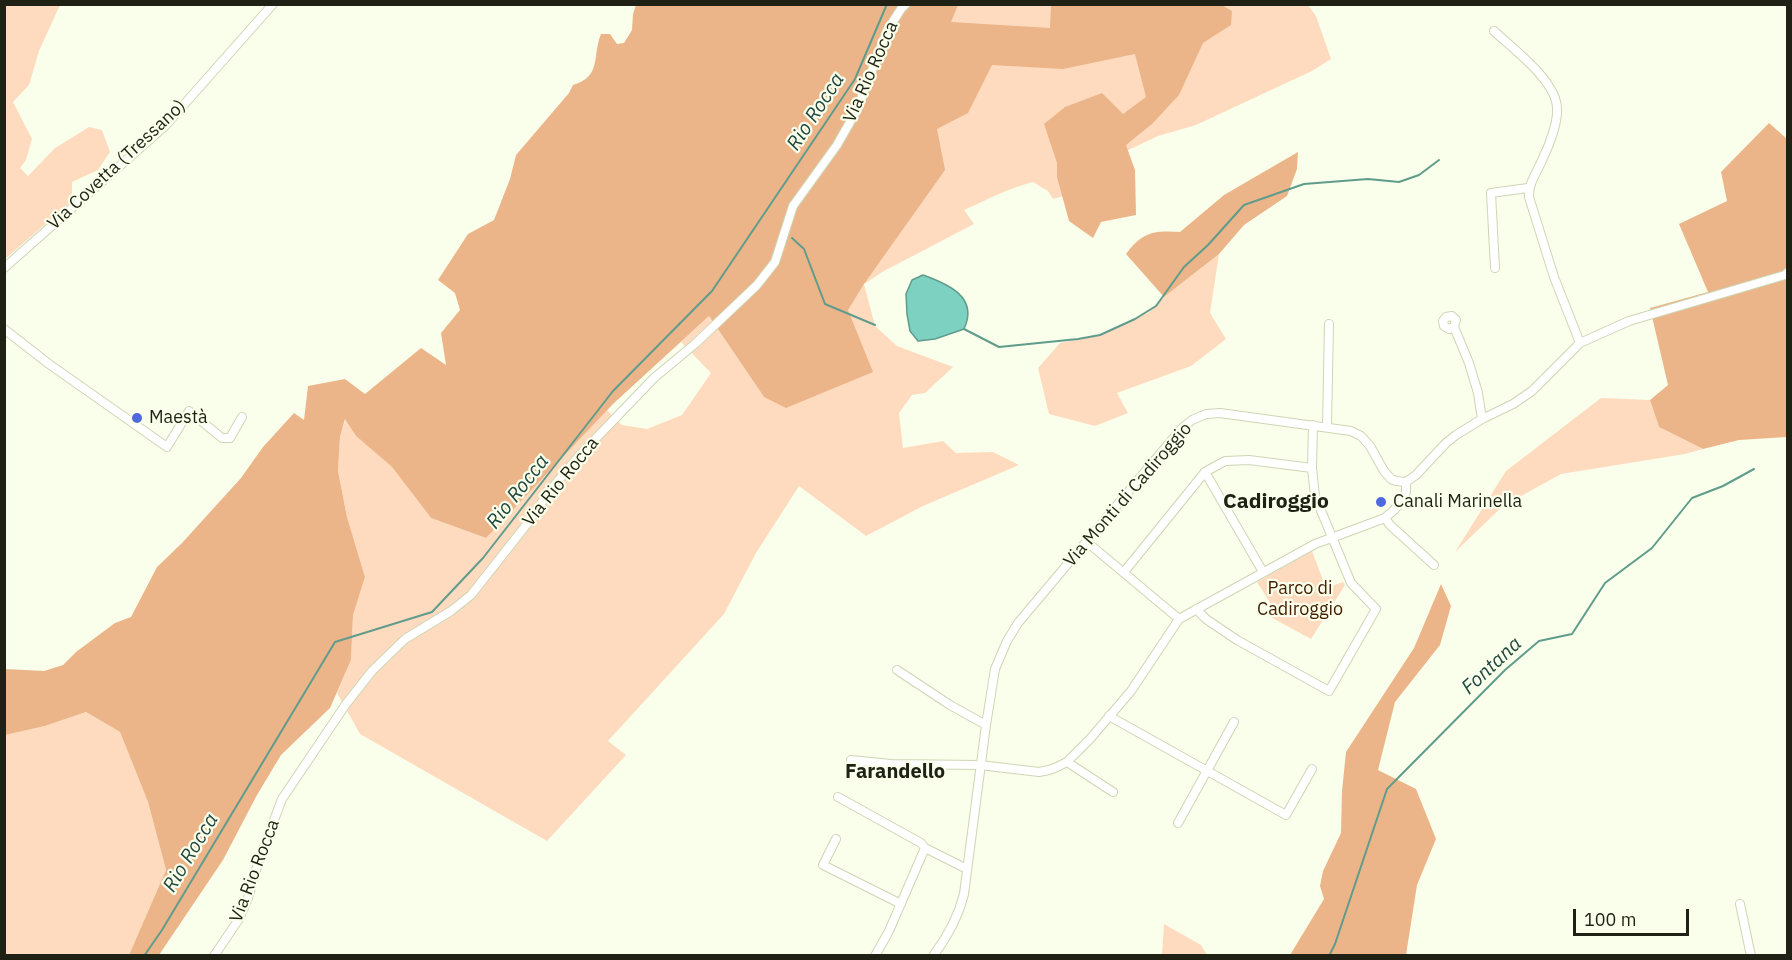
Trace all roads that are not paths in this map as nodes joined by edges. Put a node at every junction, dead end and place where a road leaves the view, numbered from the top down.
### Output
1 (273, 4) edge
2 (906, 4) edge
3 (1494, 32) dead end
4 (1528, 188) junction
5 (4, 268) edge
6 (1495, 268) dead end
7 (1788, 272) edge
8 (1329, 324) dead end
9 (1454, 327) dead end
10 (4, 329) edge
11 (1580, 343) junction
12 (242, 417) dead end
13 (1482, 419) junction
14 (1313, 425) junction
15 (1327, 426) junction
16 (1312, 468) junction
17 (1205, 472) junction
18 (1406, 482) junction
19 (1385, 518) junction
20 (1332, 537) junction
21 (1087, 542) junction
22 (1434, 565) dead end
23 (1124, 572) junction
24 (1263, 572) junction
25 (1196, 609) junction
26 (1179, 619) junction
27 (897, 670) dead end
28 (1108, 716) junction
29 (1234, 722) dead end
30 (986, 725) junction
31 (850, 760) dead end
32 (1067, 762) junction
33 (980, 765) junction
34 (1312, 769) dead end
35 (1208, 771) junction
36 (1113, 792) dead end
37 (838, 796) dead end
38 (1178, 823) dead end
39 (836, 839) dead end
40 (925, 848) junction
41 (967, 869) junction
42 (901, 904) junction
43 (1740, 904) dead end
44 (214, 956) edge
45 (875, 956) edge
46 (933, 956) edge
47 (1751, 956) edge

1 - 5 street, Via Covetta (Tressano)
2 - 44 street, Via Rio Rocca
3 - 4 street
4 - 6 street
4 - 11 street
7 - 11 street
8 - 15 street
9 - 13 street
10 - 12 street
11 - 13 street
13 - 18 street
14 - 15 street, Via Monti di Cadiroggio
14 - 16 street
14 - 21 street, Via Monti di Cadiroggio
15 - 18 street, Via Monti di Cadiroggio
16 - 17 street
16 - 20 street
17 - 23 street
17 - 24 street
18 - 19 street
19 - 20 street
19 - 22 street
20 - 24 street
20 - 25 street
21 - 23 street
21 - 30 street, Via Monti di Cadiroggio
23 - 26 street
24 - 25 street
25 - 26 street
26 - 28 street
27 - 30 street
28 - 32 street
28 - 35 street
29 - 35 street
30 - 33 street, Via Monti di Cadiroggio
31 - 33 street
32 - 33 street
32 - 36 street
33 - 41 street, Via Monti di Cadiroggio
34 - 35 street
35 - 38 street
37 - 40 street
39 - 42 street
40 - 41 street
40 - 42 street
41 - 46 street, Via Monti di Cadiroggio
42 - 45 street
43 - 47 street

